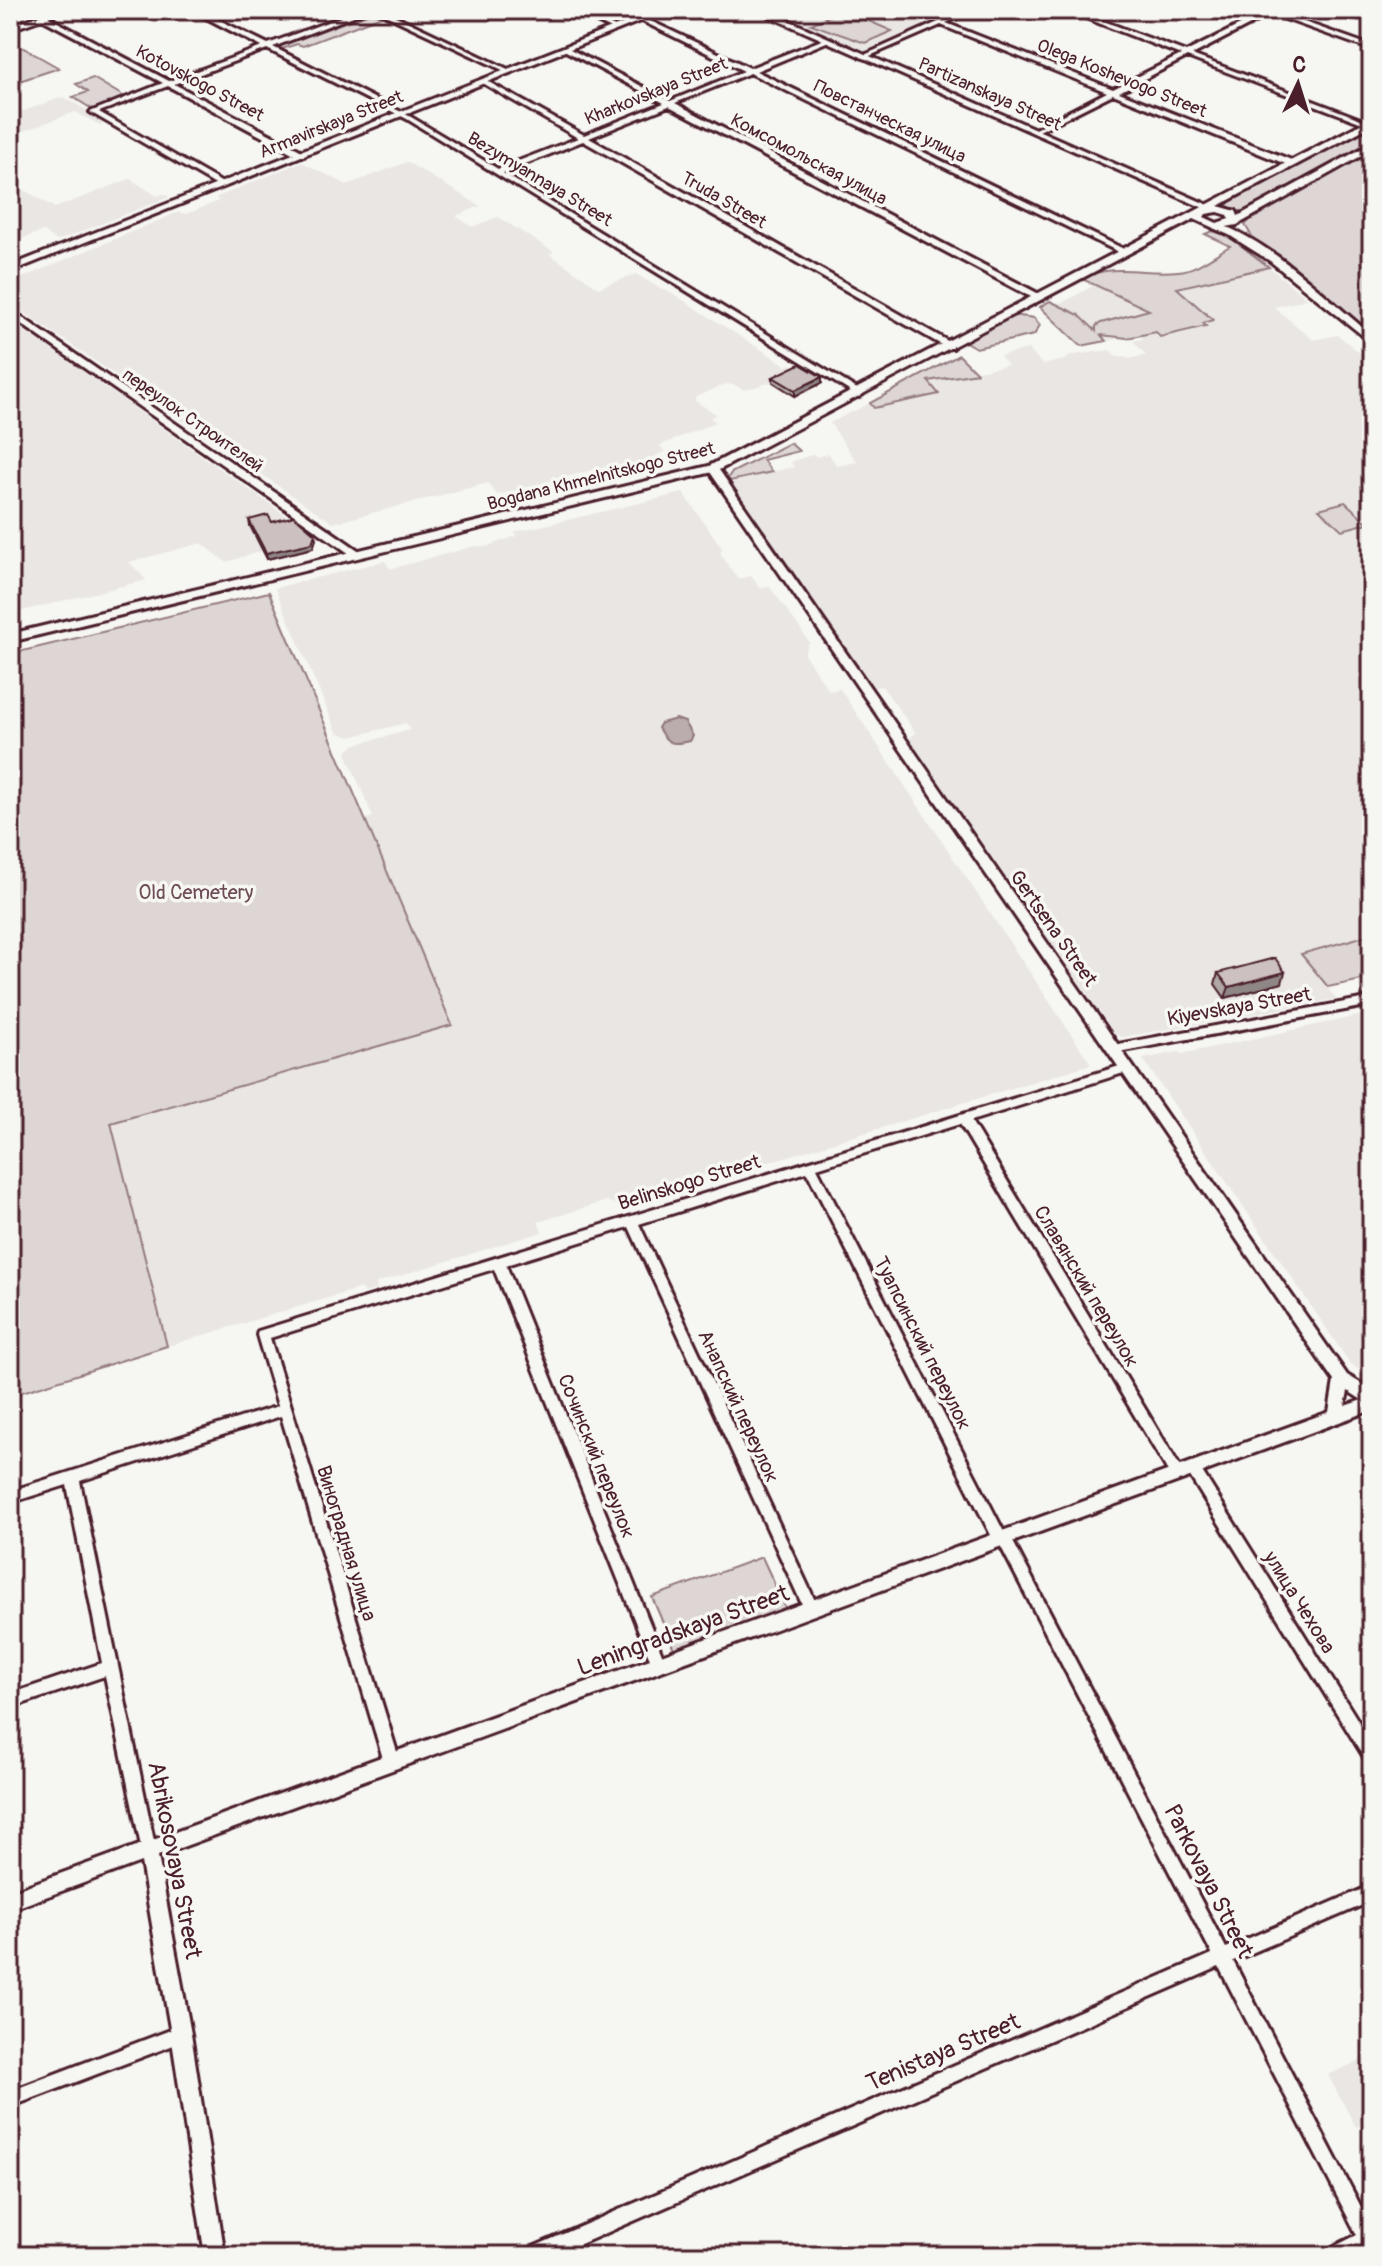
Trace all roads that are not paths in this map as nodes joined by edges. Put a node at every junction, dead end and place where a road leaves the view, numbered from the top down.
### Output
1 (61, 10) edge
2 (194, 10) edge
3 (366, 10) edge
4 (378, 10) edge
5 (574, 10) edge
6 (664, 10) edge
7 (759, 10) edge
8 (970, 10) edge
9 (1068, 10) edge
10 (1270, 11) edge
11 (43, 17) junction
12 (642, 19) junction
13 (941, 23) junction
14 (10, 28) edge
15 (616, 29) junction
16 (827, 40) junction
17 (268, 47) junction
18 (1372, 48) edge
19 (566, 49) junction
20 (1188, 55) junction
21 (863, 57) junction
22 (509, 71) junction
23 (750, 71) junction
24 (483, 81) junction
25 (169, 85) junction
26 (1114, 92) junction
27 (669, 103) junction
28 (401, 114) junction
29 (1370, 122) edge
30 (1035, 131) junction
31 (583, 138) junction
32 (1372, 146) edge
33 (301, 154) junction
34 (1291, 163) junction
35 (498, 172) junction
36 (222, 185) junction
37 (1205, 209) junction
38 (1233, 223) junction
39 (1216, 226) junction
40 (1157, 234) junction
41 (1124, 251) junction
42 (1265, 255) junction
43 (10, 269) edge
44 (1038, 297) junction
45 (10, 312) edge
46 (1372, 340) edge
47 (950, 346) junction
48 (859, 394) junction
49 (713, 469) junction
50 (357, 554) junction
51 (10, 638) edge
52 (1372, 1001) edge
53 (1113, 1049) junction
54 (1126, 1068) junction
55 (963, 1118) junction
56 (810, 1166) junction
57 (632, 1221) junction
58 (498, 1262) junction
59 (263, 1335) joint
60 (1342, 1380) junction
61 (1372, 1400) edge
62 (285, 1409) junction
63 (1336, 1416) junction
64 (1185, 1471) junction
65 (72, 1477) junction
66 (10, 1497) edge
67 (1002, 1538) junction
68 (811, 1608) junction
69 (659, 1664) junction
70 (111, 1667) junction
71 (10, 1701) edge
72 (1372, 1757) edge
73 (392, 1762) junction
74 (148, 1851) junction
75 (1372, 1893) edge
76 (10, 1901) edge
77 (1222, 1958) junction
78 (181, 2034) junction
79 (10, 2099) edge
80 (1370, 2242) edge
81 (215, 2256) edge
82 (532, 2256) edge
83 (1333, 2256) edge

1 - 11 street
2 - 17 street, Bezymyannaya Street
3 - 17 street
4 - 22 street
5 - 15 street
6 - 12 street, Armavirskaya Street
7 - 16 street, Partizanskaya Street
8 - 13 street
9 - 20 street
10 - 18 street
10 - 20 street
11 - 14 street
11 - 25 street, Kotovskogo Street
12 - 15 street, Armavirskaya Street
12 - 23 street, Повстанческая улица
13 - 21 street
13 - 26 street, Olega Koshevogo Street
15 - 19 street, Armavirskaya Street
16 - 21 street, Partizanskaya Street
16 - 23 street, Kharkovskaya Street
17 - 25 street
17 - 28 street, Bezymyannaya Street
19 - 22 street, Armavirskaya Street
19 - 27 street, Комсомольская улица
20 - 26 street
20 - 29 street
21 - 30 street, Partizanskaya Street
22 - 24 street, Armavirskaya Street
23 - 27 street, Kharkovskaya Street
23 - 41 street, Повстанческая улица
24 - 28 street, Armavirskaya Street
24 - 31 street, Truda Street
25 - 33 street, Kotovskogo Street
25 - 36 street
26 - 30 street
26 - 34 street, Olega Koshevogo Street
27 - 31 street, Kharkovskaya Street
27 - 44 street, Комсомольская улица
28 - 33 street, Armavirskaya Street
28 - 35 street, Bezymyannaya Street
29 - 34 main road, Bogdana Khmelnitskogo Street
30 - 37 street, Partizanskaya Street
31 - 35 street, Kharkovskaya Street
31 - 47 street, Truda Street
32 - 38 main road
33 - 36 street, Armavirskaya Street
34 - 37 main road, Bogdana Khmelnitskogo Street
35 - 48 street, Bezymyannaya Street
36 - 43 street, Armavirskaya Street
37 - 38 main road
37 - 39 main road
37 - 40 main road, Bogdana Khmelnitskogo Street
38 - 39 main road, Bogdana Khmelnitskogo Street
38 - 42 street
39 - 40 main road, Bogdana Khmelnitskogo Street
39 - 42 street
40 - 41 main road, Bogdana Khmelnitskogo Street
41 - 44 main road, Bogdana Khmelnitskogo Street
42 - 46 street
44 - 47 main road, Bogdana Khmelnitskogo Street
45 - 50 street, переулок Строителей
47 - 48 main road, Bogdana Khmelnitskogo Street
48 - 49 main road, Bogdana Khmelnitskogo Street
49 - 50 main road, Bogdana Khmelnitskogo Street
49 - 53 street, Gertsena Street
50 - 51 main road, Bogdana Khmelnitskogo Street
52 - 53 street, Kiyevskaya Street
53 - 54 street, Gertsena Street
54 - 55 street, Belinskogo Street
54 - 60 street, Gertsena Street
55 - 56 street, Belinskogo Street
55 - 64 street, Славянский переулок
56 - 57 street, Belinskogo Street
56 - 67 street, Туапсинский переулок
57 - 58 street, Belinskogo Street
57 - 68 street, Анапский переулок
58 - 59 street, Belinskogo Street
58 - 69 street, Сочинский переулок
59 - 62 street, Виноградная улица
60 - 61 street, Gertsena Street
60 - 63 street
61 - 63 street, Leningradskaya Street
62 - 65 street
62 - 73 street, Виноградная улица
63 - 64 street, Leningradskaya Street
64 - 67 street, Leningradskaya Street
64 - 72 street, улица Чехова
65 - 66 street
65 - 70 street, Abrikosovaya Street
67 - 68 street, Leningradskaya Street
67 - 77 street, Parkovaya Street
68 - 69 street, Leningradskaya Street
69 - 73 street, Leningradskaya Street
70 - 71 street
70 - 74 street, Abrikosovaya Street
73 - 74 street, Leningradskaya Street
74 - 76 street, Leningradskaya Street
74 - 78 street, Abrikosovaya Street
75 - 77 street, Tenistaya Street
77 - 80 street, Parkovaya Street
77 - 82 street, Tenistaya Street
78 - 79 street
78 - 81 street, Abrikosovaya Street
80 - 83 street

